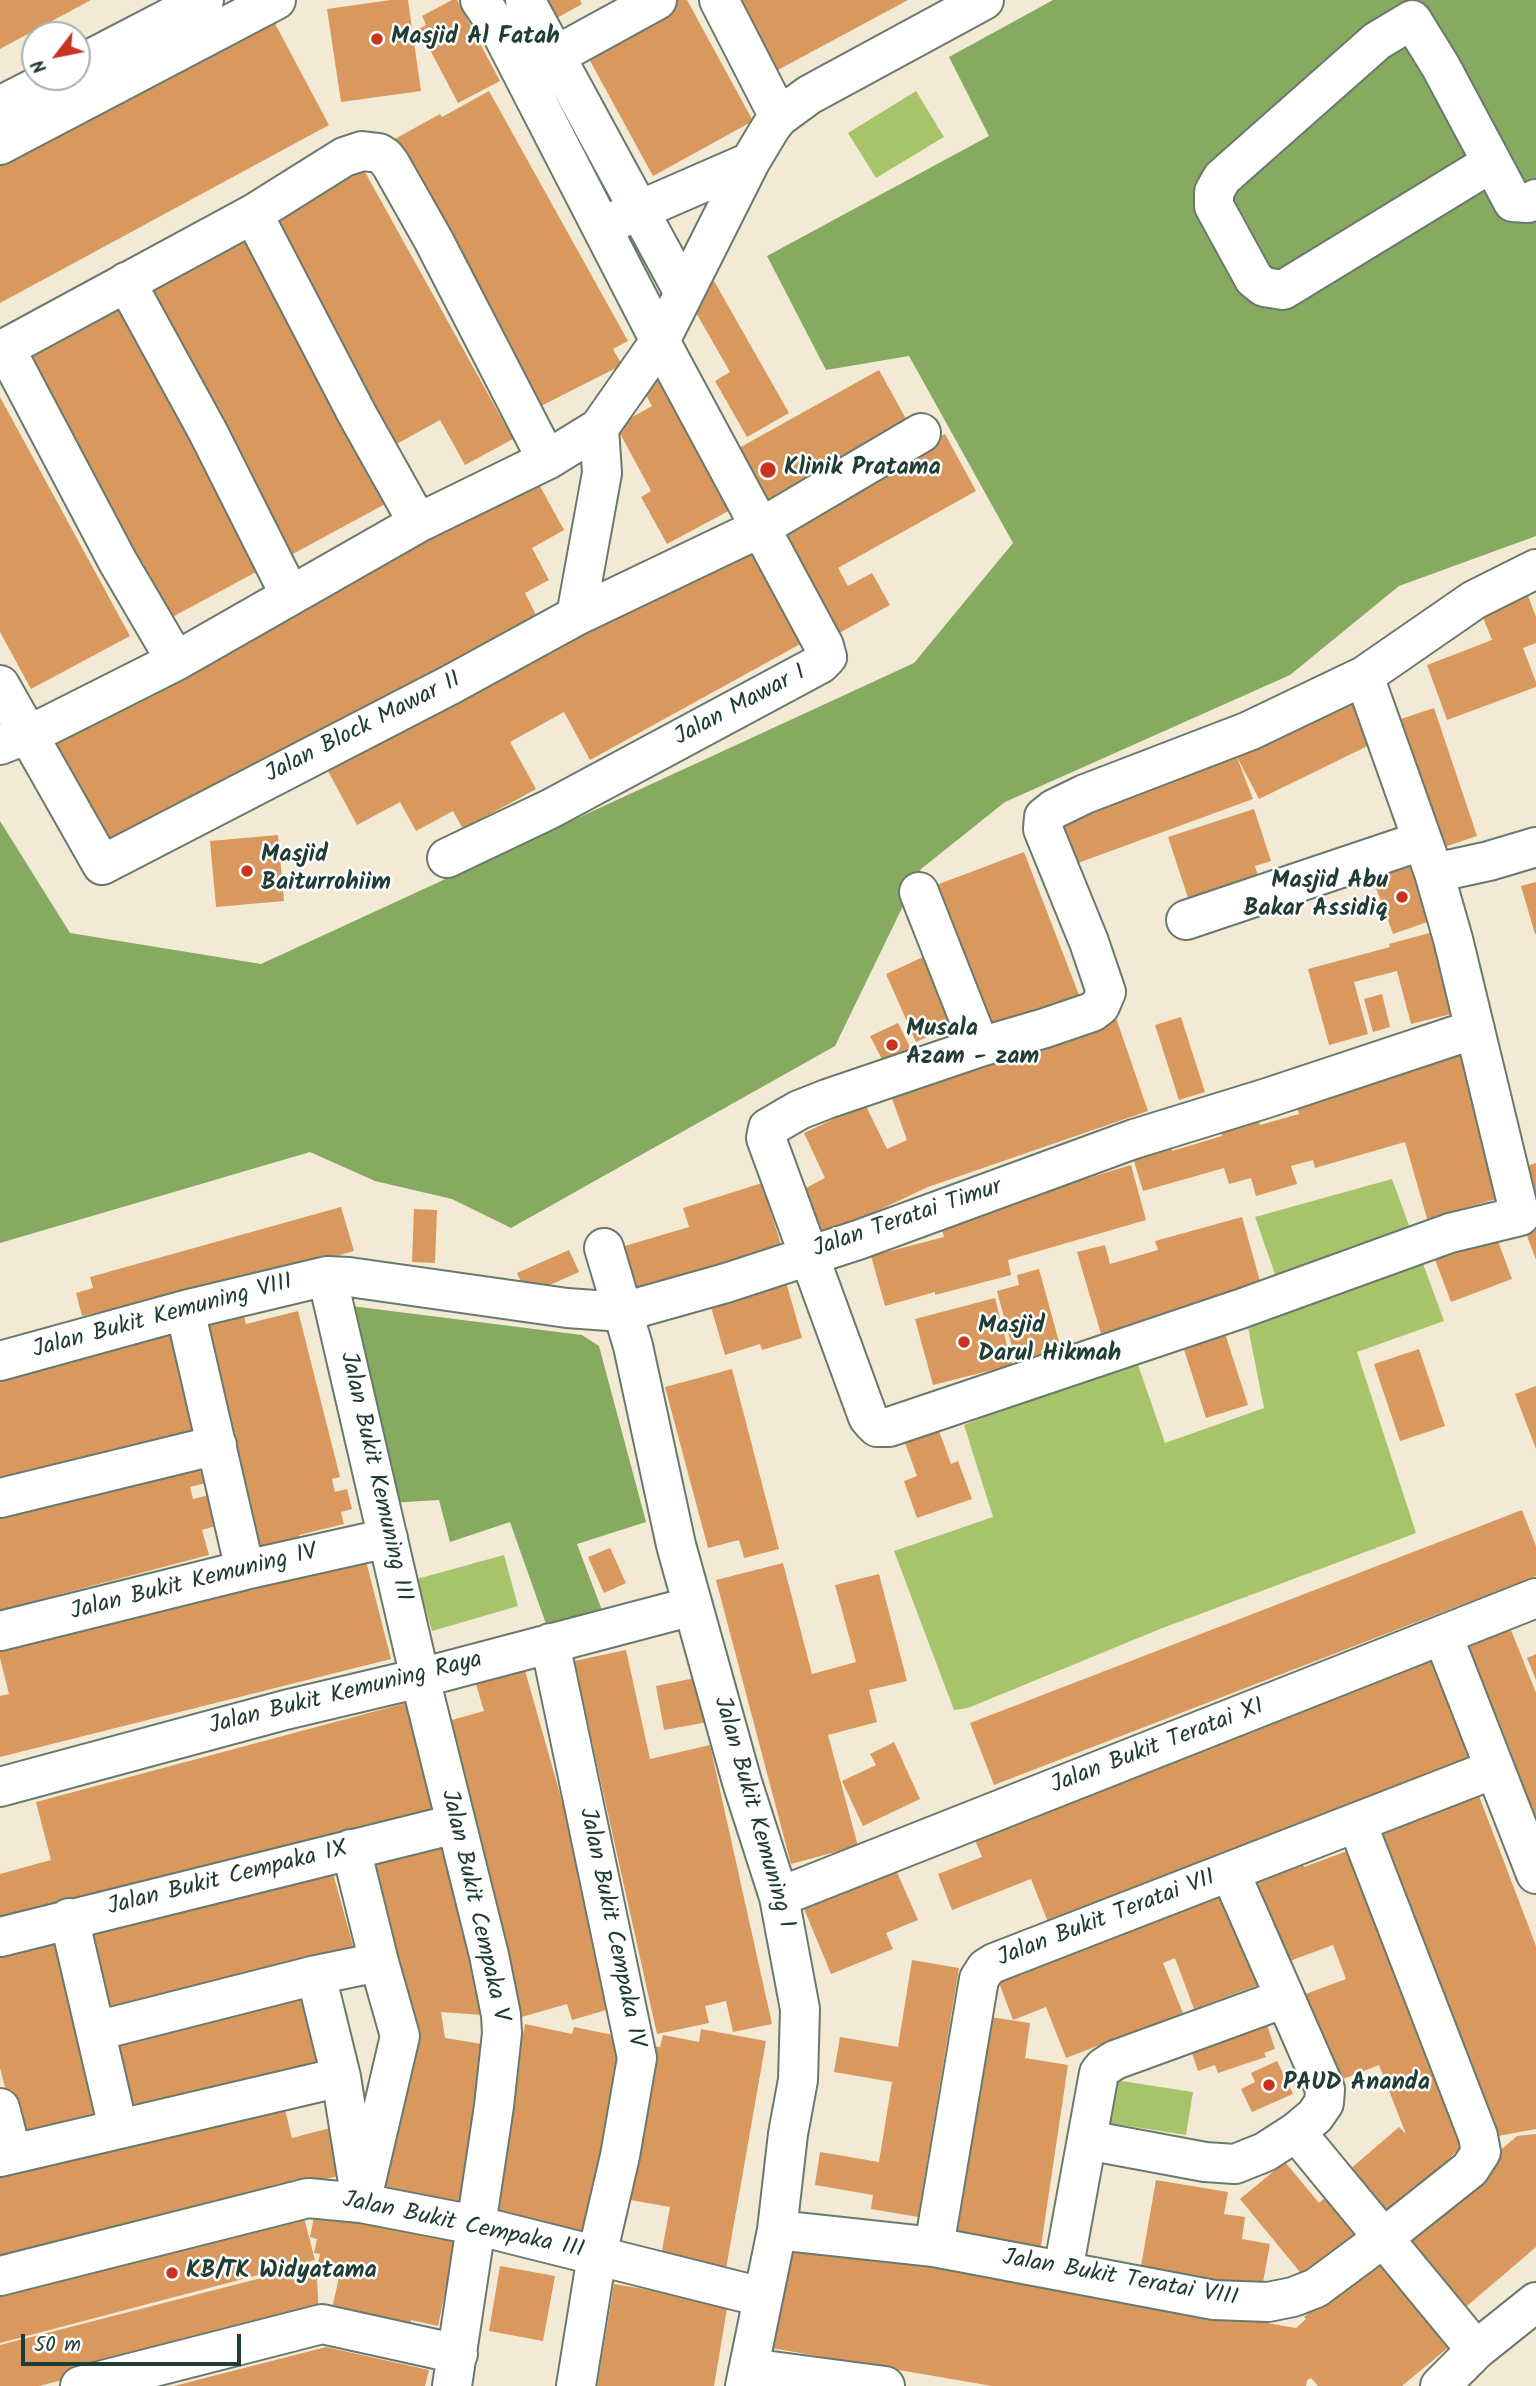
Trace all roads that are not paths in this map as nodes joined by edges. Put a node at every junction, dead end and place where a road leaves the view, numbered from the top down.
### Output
1 (204, 0) edge
2 (276, 0) edge
3 (480, 0) edge
4 (525, 0) edge
5 (657, 0) edge
6 (719, 0) edge
7 (984, 0) edge
8 (1406, 10) edge
9 (555, 56) junction
10 (91, 59) edge
11 (29, 91) edge
12 (0, 106) edge
13 (779, 117) junction
14 (0, 145) edge
15 (750, 162) junction
16 (1491, 163) junction
17 (1536, 199) edge
18 (638, 210) junction
19 (253, 214) junction
20 (601, 227) junction
21 (126, 282) junction
22 (684, 293) junction
23 (660, 341) junction
24 (3, 349) edge
25 (599, 428) junction
26 (921, 433) dead end
27 (547, 460) junction
28 (418, 523) junction
29 (760, 528) junction
30 (1536, 569) edge
31 (290, 595) junction
32 (576, 616) junction
33 (176, 661) junction
34 (1364, 676) junction
35 (0, 685) edge
36 (14, 740) edge
37 (1536, 846) edge
38 (1428, 857) junction
39 (447, 858) dead end
40 (919, 892) dead end
41 (1186, 920) dead end
42 (1475, 1029) junction
43 (980, 1046) junction
44 (1528, 1214) edge
45 (604, 1248) dead end
46 (810, 1255) junction
47 (327, 1276) junction
48 (185, 1310) junction
49 (623, 1312) junction
50 (0, 1361) edge
51 (217, 1445) junction
52 (0, 1498) edge
53 (388, 1538) junction
54 (245, 1570) junction
55 (1536, 1598) edge
56 (693, 1606) junction
57 (0, 1631) edge
58 (1443, 1636) junction
59 (550, 1643) junction
60 (420, 1678) junction
61 (1494, 1769) junction
62 (0, 1787) edge
63 (1357, 1823) junction
64 (456, 1824) junction
65 (351, 1849) junction
66 (1230, 1872) junction
67 (1536, 1874) edge
68 (779, 1897) junction
69 (69, 1919) junction
70 (0, 1937) edge
71 (379, 1962) junction
72 (317, 1975) junction
73 (1285, 1998) junction
74 (96, 2031) junction
75 (341, 2077) junction
76 (0, 2108) edge
77 (118, 2128) junction
78 (1296, 2132) junction
79 (1087, 2140) junction
80 (6, 2155) edge
81 (361, 2203) junction
82 (475, 2225) junction
83 (777, 2230) junction
84 (1382, 2239) junction
85 (933, 2247) junction
86 (597, 2255) junction
87 (1063, 2271) junction
88 (0, 2276) edge
89 (762, 2297) junction
90 (1536, 2302) edge
91 (1476, 2350) junction
92 (455, 2370) edge
93 (747, 2377) edge
94 (80, 2386) edge
95 (576, 2386) edge
96 (885, 2386) edge
97 (1440, 2386) edge

1 - 10 street
2 - 14 street
3 - 20 street, Jalan Mawar I
4 - 9 street
5 - 9 street
6 - 13 street
7 - 13 street
8 - 16 street
8 - 16 street
9 - 18 street
11 - 12 street
13 - 15 street
15 - 18 street
15 - 22 street
16 - 17 street
18 - 20 street
18 - 22 street
19 - 21 street
19 - 27 street
19 - 28 street
20 - 23 street, Jalan Mawar I
21 - 24 street
21 - 31 street
22 - 23 street
23 - 25 street
23 - 29 street, Jalan Mawar I
24 - 33 street
25 - 27 street
25 - 32 street
26 - 29 street, Jalan Block Mawar II
27 - 28 street
28 - 31 street
29 - 32 street, Jalan Block Mawar II
29 - 39 street, Jalan Mawar I
30 - 34 street
31 - 33 street
32 - 36 street, Jalan Block Mawar II
33 - 36 street
34 - 38 street
34 - 43 street
35 - 36 street
37 - 38 street
38 - 41 street
38 - 42 street
40 - 43 street
42 - 44 street
42 - 46 street, Jalan Teratai Timur
43 - 46 street
44 - 46 street
45 - 49 street, Jalan Bukit Kemuning I
46 - 49 street, Jalan Teratai Timur
47 - 48 street, Jalan Bukit Kemuning VIII
47 - 49 street, Jalan Teratai Timur
47 - 53 street, Jalan Bukit Kemuning III
48 - 50 street, Jalan Bukit Kemuning VIII
48 - 51 street
49 - 56 street, Jalan Bukit Kemuning I
51 - 52 street
51 - 54 street
53 - 54 street, Jalan Bukit Kemuning IV
53 - 60 street, Jalan Bukit Kemuning III
54 - 57 street, Jalan Bukit Kemuning IV
55 - 58 street, Jalan Bukit Teratai XI
56 - 59 street, Jalan Bukit Kemuning Raya
56 - 68 street, Jalan Bukit Kemuning I
58 - 61 street
58 - 68 street, Jalan Bukit Teratai XI
59 - 60 street, Jalan Bukit Kemuning Raya
59 - 86 street, Jalan Bukit Cempaka IV
60 - 62 street, Jalan Bukit Kemuning Raya
60 - 64 street, Jalan Bukit Cempaka V
61 - 63 street, Jalan Bukit Teratai VII
61 - 67 street
63 - 66 street, Jalan Bukit Teratai VII
63 - 84 street, Jalan Bukit Teratai VIII
64 - 65 street, Jalan Bukit Cempaka IX
64 - 82 street, Jalan Bukit Cempaka V
65 - 69 street, Jalan Bukit Cempaka IX
65 - 71 street
66 - 73 street
66 - 85 street, Jalan Bukit Teratai VII
68 - 83 street, Jalan Bukit Kemuning I
69 - 70 street, Jalan Bukit Cempaka IX
69 - 74 street
71 - 72 street
71 - 81 street
72 - 74 street
72 - 75 street
73 - 78 street
73 - 79 street
74 - 77 street
75 - 77 street
75 - 81 street
76 - 80 street
77 - 80 street
78 - 79 street
78 - 84 street
79 - 87 street
81 - 82 street, Jalan Bukit Cempaka III
81 - 88 street, Jalan Bukit Cempaka III
82 - 86 street, Jalan Bukit Cempaka III
82 - 92 street, Jalan Bukit Cempaka V
83 - 85 street, Jalan Bukit Teratai VIII
83 - 89 street, Jalan Bukit Kemuning I
84 - 87 street, Jalan Bukit Teratai VIII
84 - 91 street
85 - 87 street, Jalan Bukit Teratai VIII
86 - 89 street, Jalan Bukit Cempaka III
86 - 95 street, Jalan Bukit Cempaka IV
89 - 93 street, Jalan Bukit Kemuning I
90 - 91 street
91 - 97 street
92 - 94 street
93 - 96 street

